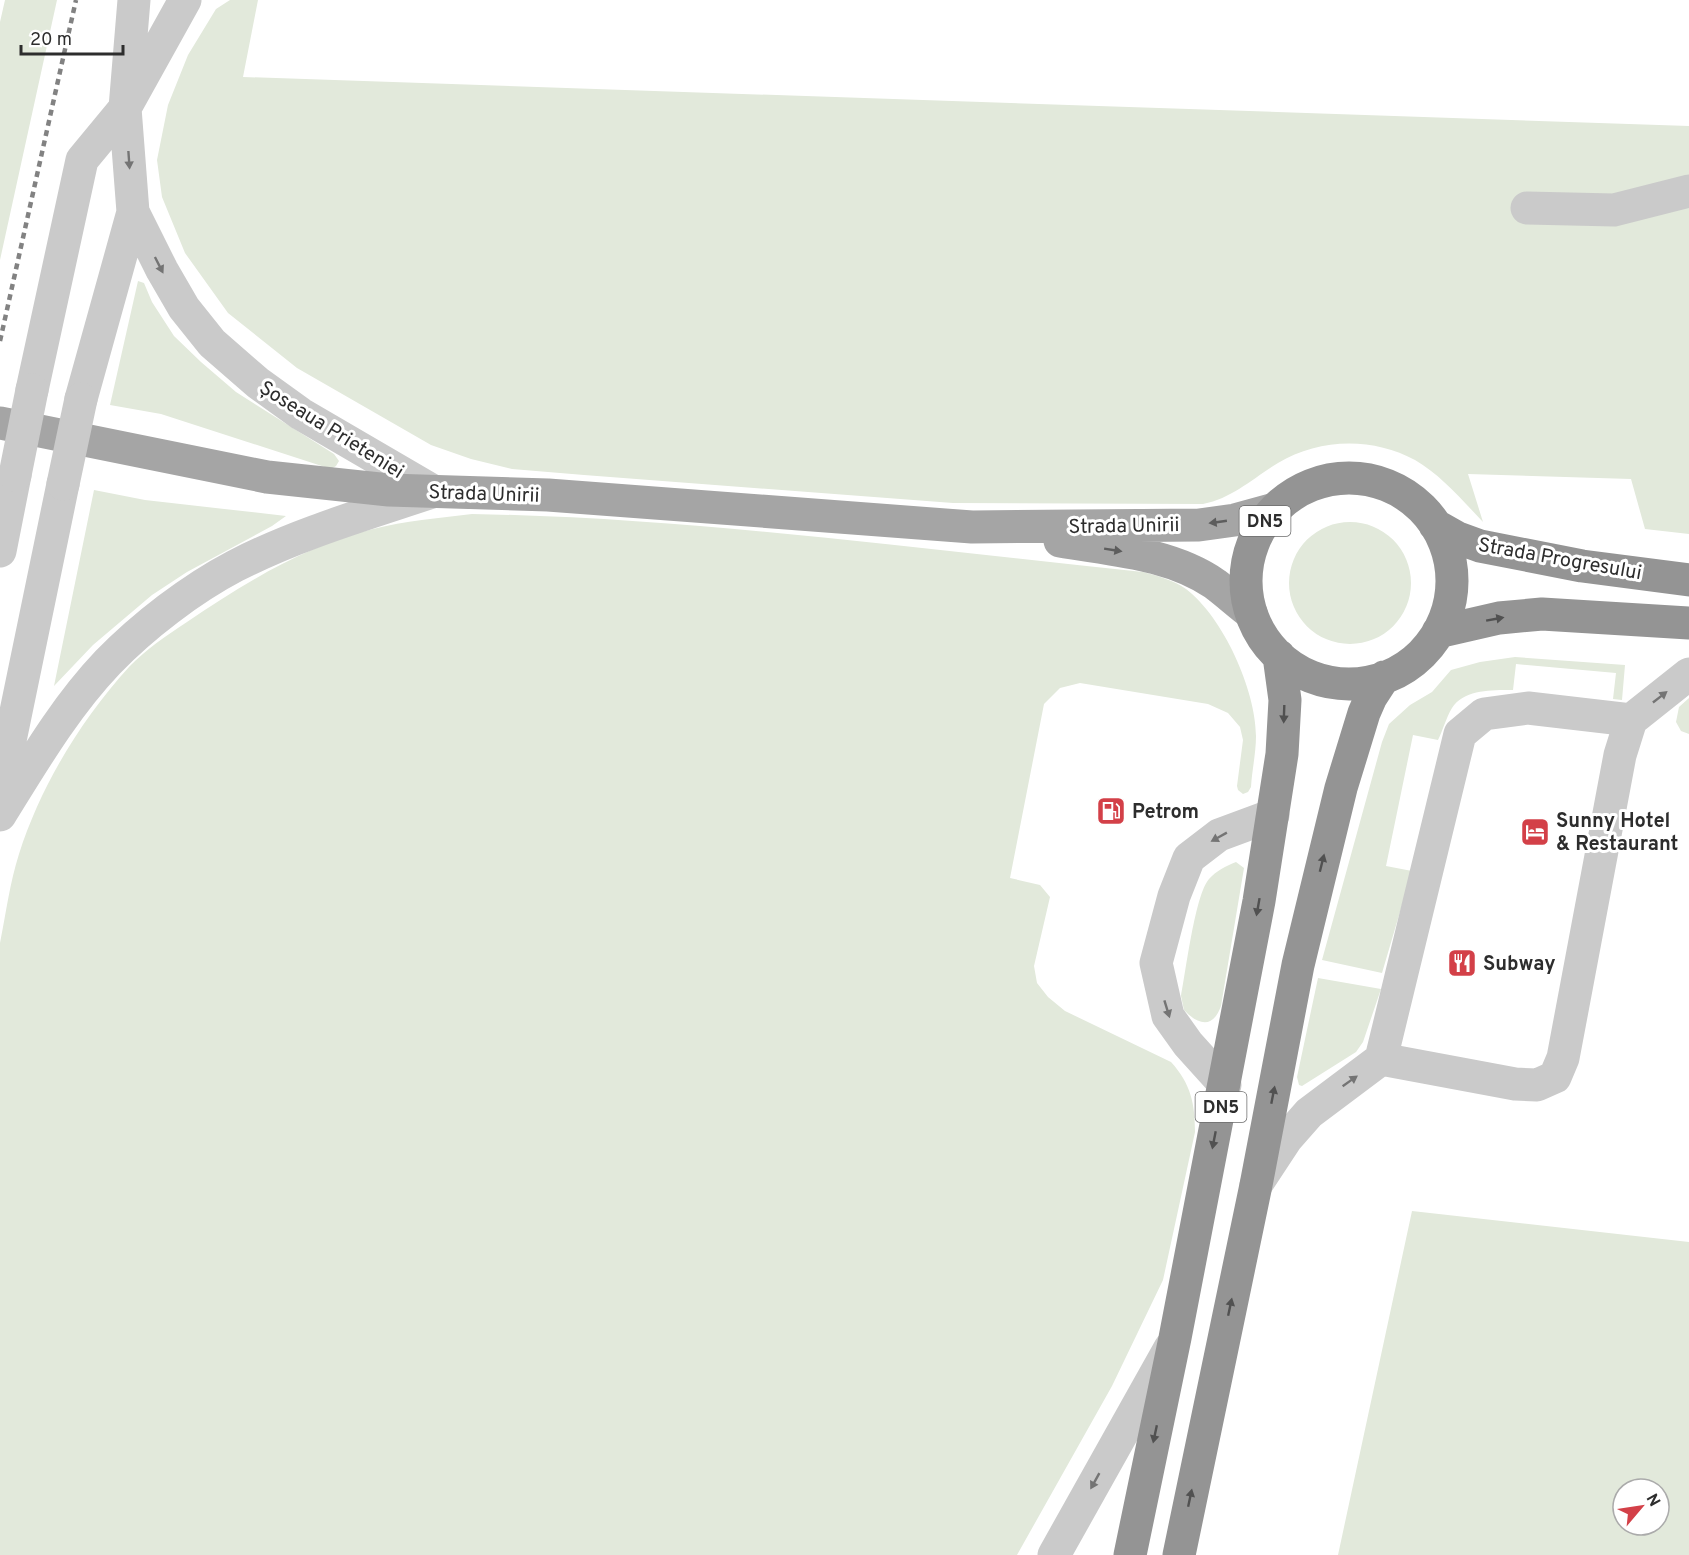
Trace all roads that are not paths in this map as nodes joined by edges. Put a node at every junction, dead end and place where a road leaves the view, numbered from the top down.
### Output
1 (134, 0) edge
2 (185, 0) edge
3 (125, 108) junction
4 (1689, 191) edge
5 (1527, 208) dead end
6 (133, 212) junction
7 (0, 423) edge
8 (434, 491) junction
9 (1275, 509) junction
10 (1435, 525) junction
11 (972, 527) junction
12 (0, 551) edge
13 (1689, 580) edge
14 (1251, 613) junction
15 (1689, 623) edge
16 (1438, 632) junction
17 (1279, 656) junction
18 (1689, 674) edge
19 (1384, 677) junction
20 (1631, 720) junction
21 (0, 789) edge
22 (0, 815) edge
23 (1274, 816) junction
24 (1381, 1059) junction
25 (1225, 1085) junction
26 (1256, 1185) junction
27 (1175, 1338) junction
28 (1054, 1555) edge
29 (1130, 1555) edge
30 (1179, 1555) edge

1 - 3 street, Șoseaua Prieteniei
2 - 3 street
3 -> 6 street, Șoseaua Prieteniei
3 - 12 street, bridge
4 - 5 street
6 -> 8 street, Șoseaua Prieteniei
6 - 21 street, bridge
7 - 8 main road, Strada Unirii
8 - 11 main road, Strada Unirii / DN5
8 - 22 street
9 - 10 highway, DN5
9 -> 11 main road, Strada Unirii
9 - 14 highway, DN5
10 - 13 highway, Strada Progresului / DN5
10 - 16 highway, DN5
11 -> 14 main road, Strada Unirii / DN5
14 - 17 highway, DN5
16 -> 15 highway
16 - 19 highway, DN5
17 - 19 highway, DN5
17 -> 23 highway, DN5
20 -> 18 street
26 -> 19 highway, DN5
20 - 24 street
20 - 24 street
23 -> 25 highway, DN5
23 -> 25 street
26 -> 24 street
25 -> 27 highway, DN5
30 -> 26 highway, DN5
27 -> 28 street
27 -> 29 highway, DN5

